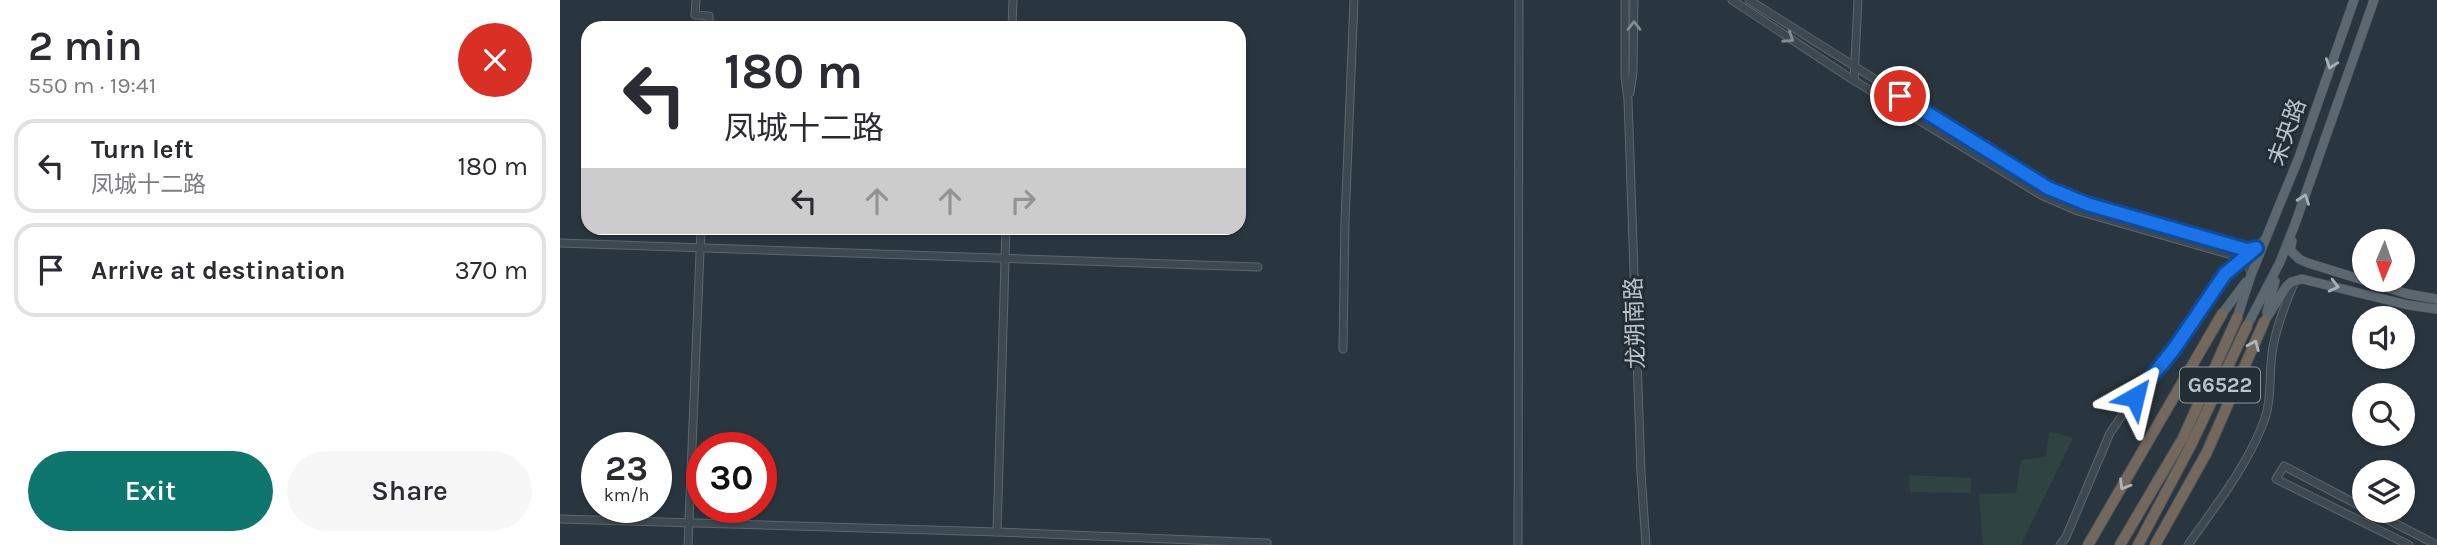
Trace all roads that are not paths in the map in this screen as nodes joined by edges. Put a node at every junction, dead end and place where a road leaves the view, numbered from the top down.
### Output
1 (696, 0) edge
2 (1013, 0) edge
3 (1354, 0) edge
4 (1519, 0) edge
5 (1625, 0) edge
6 (1634, 0) edge
7 (1732, 0) edge
8 (1749, 0) edge
9 (1858, 0) edge
10 (2354, 0) edge
11 (2374, 0) edge
12 (709, 21) edge
13 (1012, 21) edge
14 (1854, 68) junction
15 (1854, 80) junction
16 (1628, 100) junction
17 (2295, 224) junction
18 (701, 235) edge
19 (1006, 235) edge
20 (2267, 237) junction
21 (560, 243) edge
22 (700, 247) junction
23 (2256, 248) junction
24 (1005, 258) junction
25 (2242, 258) junction
26 (2280, 262) junction
27 (1258, 267) dead end
28 (2251, 275) junction
29 (2295, 281) junction
30 (2437, 299) edge
31 (2437, 309) edge
32 (2222, 314) joint
33 (2237, 318) joint
34 (2264, 322) junction
35 (2248, 326) joint
36 (1343, 348) dead end
37 (693, 432) edge
38 (2352, 502) edge
39 (2352, 517) edge
40 (560, 519) edge
41 (686, 523) edge
42 (689, 523) joint
43 (2365, 523) edge
44 (2394, 523) edge
45 (997, 532) junction
46 (688, 545) edge
47 (1267, 545) edge
48 (1518, 545) edge
49 (1646, 545) edge
50 (2060, 545) edge
51 (2088, 545) edge
52 (2120, 545) edge
53 (2138, 545) edge
54 (2155, 545) edge
55 (2188, 545) edge
56 (2409, 545) edge
57 (2437, 545) edge

1 - 12 street
2 - 13 street
3 - 36 street
4 - 48 street
5 - 16 street, 龙朔南路
16 -> 6 street, 龙朔南路
7 -> 15 street
8 - 14 street
9 - 14 street
10 -> 20 main road, 未央路
17 -> 11 main road, 未央路
14 - 15 street
14 - 23 street
15 - 25 street
16 - 49 street, 龙朔南路
17 - 26 main road, 未央路
17 - 30 main road
18 - 22 street
19 - 24 street
20 - 23 street
20 - 28 main road, 未央路
21 - 22 street
22 - 24 street
22 - 37 street
23 - 25 street
24 - 27 street
24 - 45 street
25 - 28 street
25 - 50 street
26 - 34 main road
26 - 35 main road
28 - 32 main road
28 - 33 main road
29 -> 31 main road
29 - 34 main road
29 - 55 street
32 -> 51 highway
33 - 52 highway, G6522
54 -> 34 highway
35 - 53 highway, G6522
38 - 39 street
40 - 41 street
42 - 45 street
42 - 46 street
43 - 56 street
44 - 57 street
45 - 47 street

